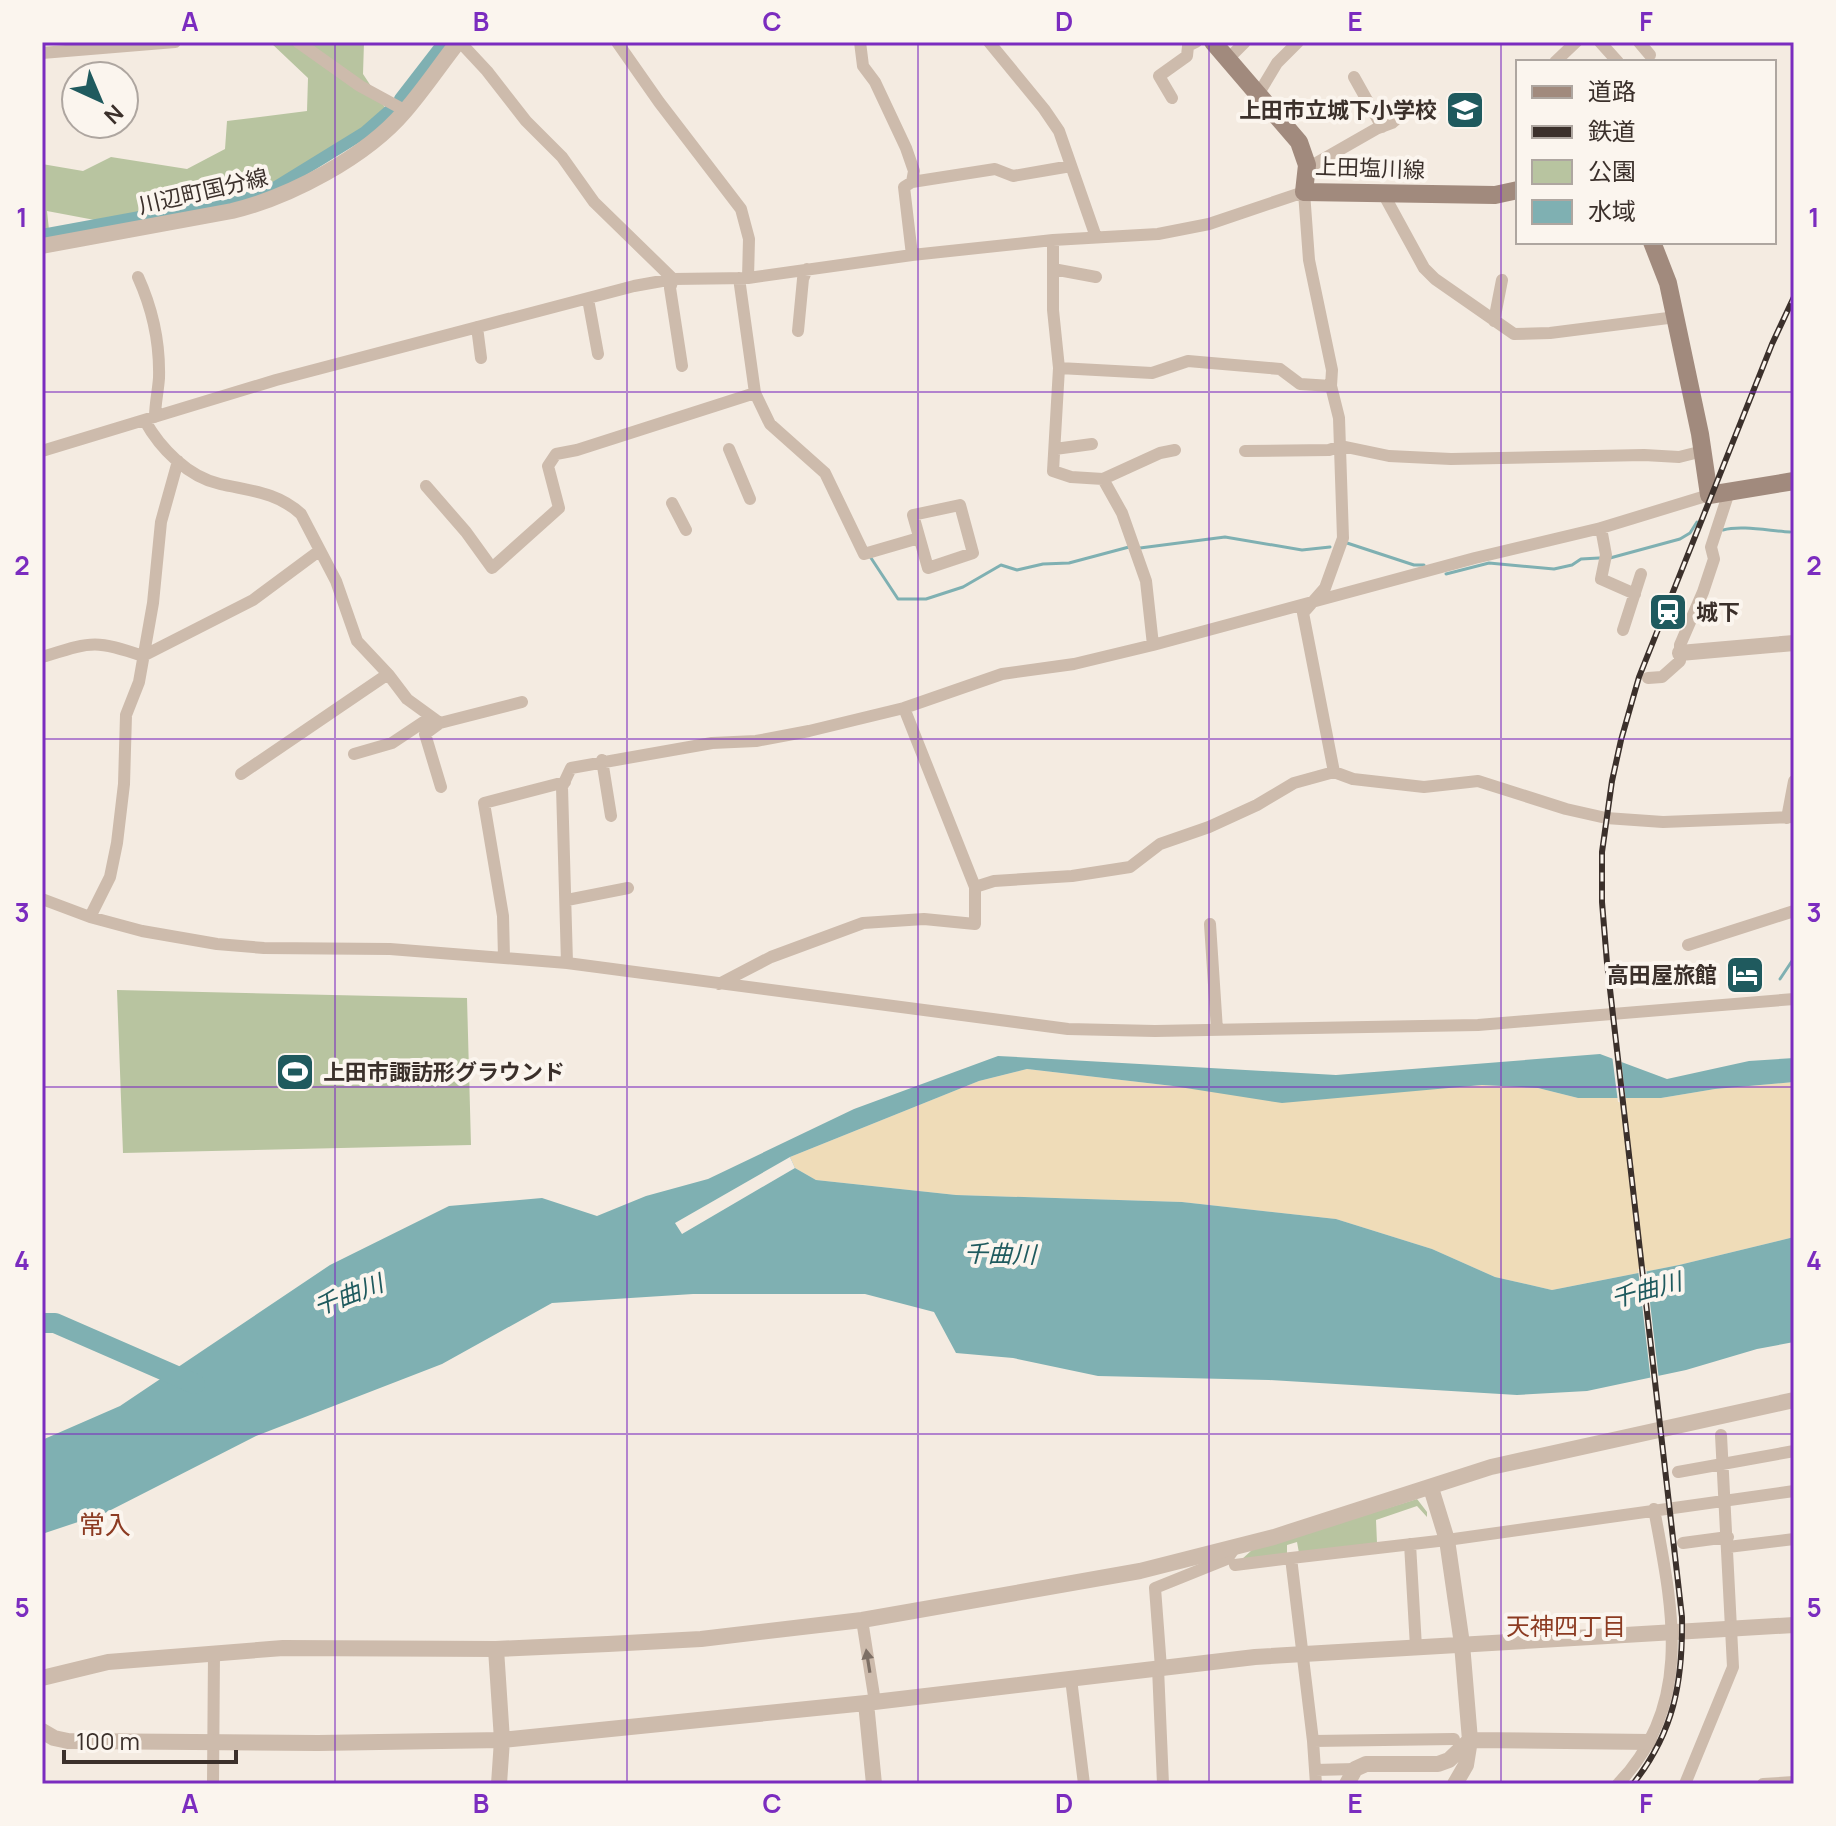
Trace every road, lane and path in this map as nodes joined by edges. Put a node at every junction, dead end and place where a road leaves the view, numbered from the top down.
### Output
1 (175, 42) edge
2 (298, 42) edge
3 (459, 42) edge
4 (617, 42) edge
5 (860, 42) edge
6 (989, 42) edge
7 (1196, 42) edge
8 (1213, 42) edge
9 (1245, 42) edge
10 (1298, 42) edge
11 (1576, 42) edge
12 (1600, 42) edge
13 (1639, 42) edge
14 (42, 53) edge
15 (1650, 55) dead end
16 (1229, 58) junction
17 (1557, 60) edge
18 (1616, 60) edge
19 (1354, 77) dead end
20 (1259, 93) junction
21 (1172, 98) dead end
22 (1409, 108) dead end
23 (406, 111) junction
24 (1382, 127) junction
25 (1071, 166) junction
26 (1306, 169) junction
27 (912, 182) junction
28 (1516, 190) edge
29 (1304, 192) junction
30 (1384, 195) junction
31 (1096, 237) junction
32 (1053, 240) junction
33 (1653, 244) edge
34 (42, 246) edge
35 (912, 255) junction
36 (807, 269) junction
37 (1053, 269) junction
38 (138, 277) dead end
39 (1096, 277) dead end
40 (744, 278) junction
41 (673, 279) junction
42 (1502, 280) dead end
43 (588, 299) junction
44 (1676, 317) junction
45 (1494, 321) junction
46 (477, 327) junction
47 (798, 331) dead end
48 (598, 354) dead end
49 (481, 358) dead end
50 (682, 366) dead end
51 (1059, 368) junction
52 (1331, 386) junction
53 (755, 393) junction
54 (150, 419) junction
55 (1092, 444) dead end
56 (1341, 446) junction
57 (729, 449) dead end
58 (1055, 449) junction
59 (1175, 450) dead end
60 (42, 451) edge
61 (1245, 451) dead end
62 (1703, 451) junction
63 (178, 461) junction
64 (1103, 479) junction
65 (1794, 481) edge
66 (426, 486) dead end
67 (1729, 492) junction
68 (1709, 495) junction
69 (750, 499) dead end
70 (672, 503) dead end
71 (1601, 528) junction
72 (686, 530) dead end
73 (919, 538) junction
74 (319, 551) junction
75 (1641, 574) dead end
76 (1635, 594) junction
77 (1312, 602) junction
78 (1623, 630) dead end
79 (1794, 643) edge
80 (1153, 645) junction
81 (1680, 653) junction
82 (143, 656) junction
83 (42, 657) edge
84 (388, 674) junction
85 (1648, 678) dead end
86 (522, 702) dead end
87 (904, 708) junction
88 (436, 720) junction
89 (354, 754) dead end
90 (602, 760) junction
91 (1334, 772) junction
92 (241, 774) dead end
93 (1794, 781) edge
94 (565, 782) junction
95 (441, 787) dead end
96 (611, 816) dead end
97 (1790, 818) edge
98 (975, 887) junction
99 (628, 888) dead end
100 (42, 899) edge
101 (567, 900) junction
102 (1794, 911) edge
103 (90, 917) junction
104 (1210, 924) dead end
105 (1688, 945) dead end
106 (504, 958) junction
107 (567, 963) junction
108 (719, 984) junction
109 (1794, 999) edge
110 (1217, 1030) junction
111 (1794, 1400) edge
112 (1721, 1435) dead end
113 (1794, 1451) edge
114 (1723, 1465) junction
115 (1678, 1472) dead end
116 (1431, 1488) junction
117 (1794, 1491) edge
118 (1725, 1501) junction
119 (1654, 1509) junction
120 (1794, 1539) edge
121 (1447, 1540) junction
122 (1728, 1542) junction
123 (1683, 1543) dead end
124 (1410, 1544) junction
125 (1236, 1546) junction
126 (1291, 1558) junction
127 (1235, 1565) dead end
128 (862, 1620) junction
129 (1794, 1625) edge
130 (1732, 1629) junction
131 (1672, 1631) junction
132 (1462, 1644) junction
133 (1416, 1647) junction
134 (496, 1649) junction
135 (214, 1653) junction
136 (1303, 1653) junction
137 (1159, 1668) junction
138 (42, 1678) edge
139 (1071, 1679) junction
140 (871, 1703) junction
141 (42, 1731) edge
142 (502, 1740) junction
143 (1400, 1740) junction
144 (1462, 1740) junction
145 (1313, 1741) junction
146 (214, 1742) junction
147 (1650, 1742) junction
148 (1399, 1764) junction
149 (1438, 1764) junction
150 (1355, 1769) junction
151 (1315, 1770) junction
152 (1794, 1782) edge
153 (213, 1784) edge
154 (499, 1784) edge
155 (874, 1784) edge
156 (1084, 1784) edge
157 (1163, 1784) edge
158 (1316, 1784) edge
159 (1347, 1784) edge
160 (1456, 1784) edge
161 (1618, 1784) edge
162 (1685, 1784) edge
163 (1763, 1784) edge

1 - 14 street
2 - 23 street
3 - 23 street, 川辺町国分線
3 - 41 street
4 - 40 street
5 - 27 street
6 - 25 street
7 - 21 street
8 - 16 main road, 上田塩川線
9 - 16 street
10 - 20 street
11 - 17 street
12 - 18 street
13 - 15 street
16 - 20 main road, 上田塩川線
19 - 24 street
20 - 26 main road, 上田塩川線
22 - 24 street
23 - 34 street, 川辺町国分線
24 - 26 street
25 - 27 street
25 - 31 street
26 - 29 main road, 上田塩川線
27 - 35 street
28 - 30 main road, 上田塩川線
29 - 30 main road, 上田塩川線
29 - 31 street
29 - 52 street
30 - 45 street
31 - 32 street
32 - 35 street
32 - 37 street
33 - 44 main road
35 - 36 street
36 - 40 street
36 - 47 street
37 - 39 street
37 - 51 street
38 - 54 street
40 - 41 street
40 - 53 street
41 - 43 street
41 - 50 street
42 - 45 street
43 - 46 street
43 - 48 street
44 - 45 street
44 - 62 main road
46 - 49 street
46 - 54 street
51 - 52 street
51 - 58 street
52 - 56 street
53 - 66 street
53 - 73 street
54 - 60 street
54 - 63 street
55 - 58 street
56 - 61 street
56 - 62 street
56 - 77 street
57 - 69 street
58 - 64 street
59 - 64 street
62 - 68 main road
63 - 74 street
63 - 82 street
64 - 80 street
65 - 67 main road
67 - 68 main road
67 - 81 street
68 - 71 street
70 - 72 street
71 - 76 street
71 - 77 street
73 - 73 street
74 - 82 street
74 - 84 street
75 - 76 street
76 - 78 street
77 - 80 street
77 - 91 street
79 - 81 street
80 - 87 street
81 - 85 street
82 - 83 street
82 - 103 street
84 - 88 street
84 - 92 street
86 - 88 street
87 - 90 street
87 - 98 street
88 - 89 street
88 - 95 street
90 - 94 street
90 - 96 street
91 - 97 street
91 - 98 street
93 - 97 street
94 - 101 street
94 - 106 street
98 - 108 street
99 - 101 street
100 - 103 street
101 - 107 street
102 - 105 street
103 - 106 street
104 - 110 street
106 - 107 street
107 - 108 street
108 - 110 street
109 - 110 street
111 - 116 street
112 - 114 street
113 - 114 street
114 - 115 street
114 - 118 street
116 - 121 street
116 - 125 street
117 - 118 street
118 - 119 street
118 - 122 street
119 - 121 street
119 - 131 street
120 - 122 street
121 - 124 street
121 - 132 street
122 - 123 street
122 - 130 street
124 - 126 street
124 - 133 street
125 - 128 street
125 - 137 street
126 - 127 street
126 - 136 street
128 - 134 street
140 -> 128 street
129 - 130 street
130 - 131 street
130 - 162 street
131 - 132 street
131 - 147 street
132 - 133 street
132 - 144 street
133 - 136 street
134 - 135 street
134 - 142 street
135 - 138 street
135 - 146 street
136 - 137 street
136 - 145 street
137 - 139 street
137 - 157 street
139 - 140 street
139 - 156 street
140 - 142 street
140 - 155 street
141 - 146 street
142 - 146 street
142 - 154 street
143 - 144 street
143 - 145 street
143 - 148 street
144 - 147 street
144 - 149 street
144 - 160 street
145 - 151 street
146 - 153 street
147 - 161 street
148 - 149 street
148 - 150 street
149 - 160 street
150 - 151 street
150 - 159 street
151 - 158 street
152 - 163 street

